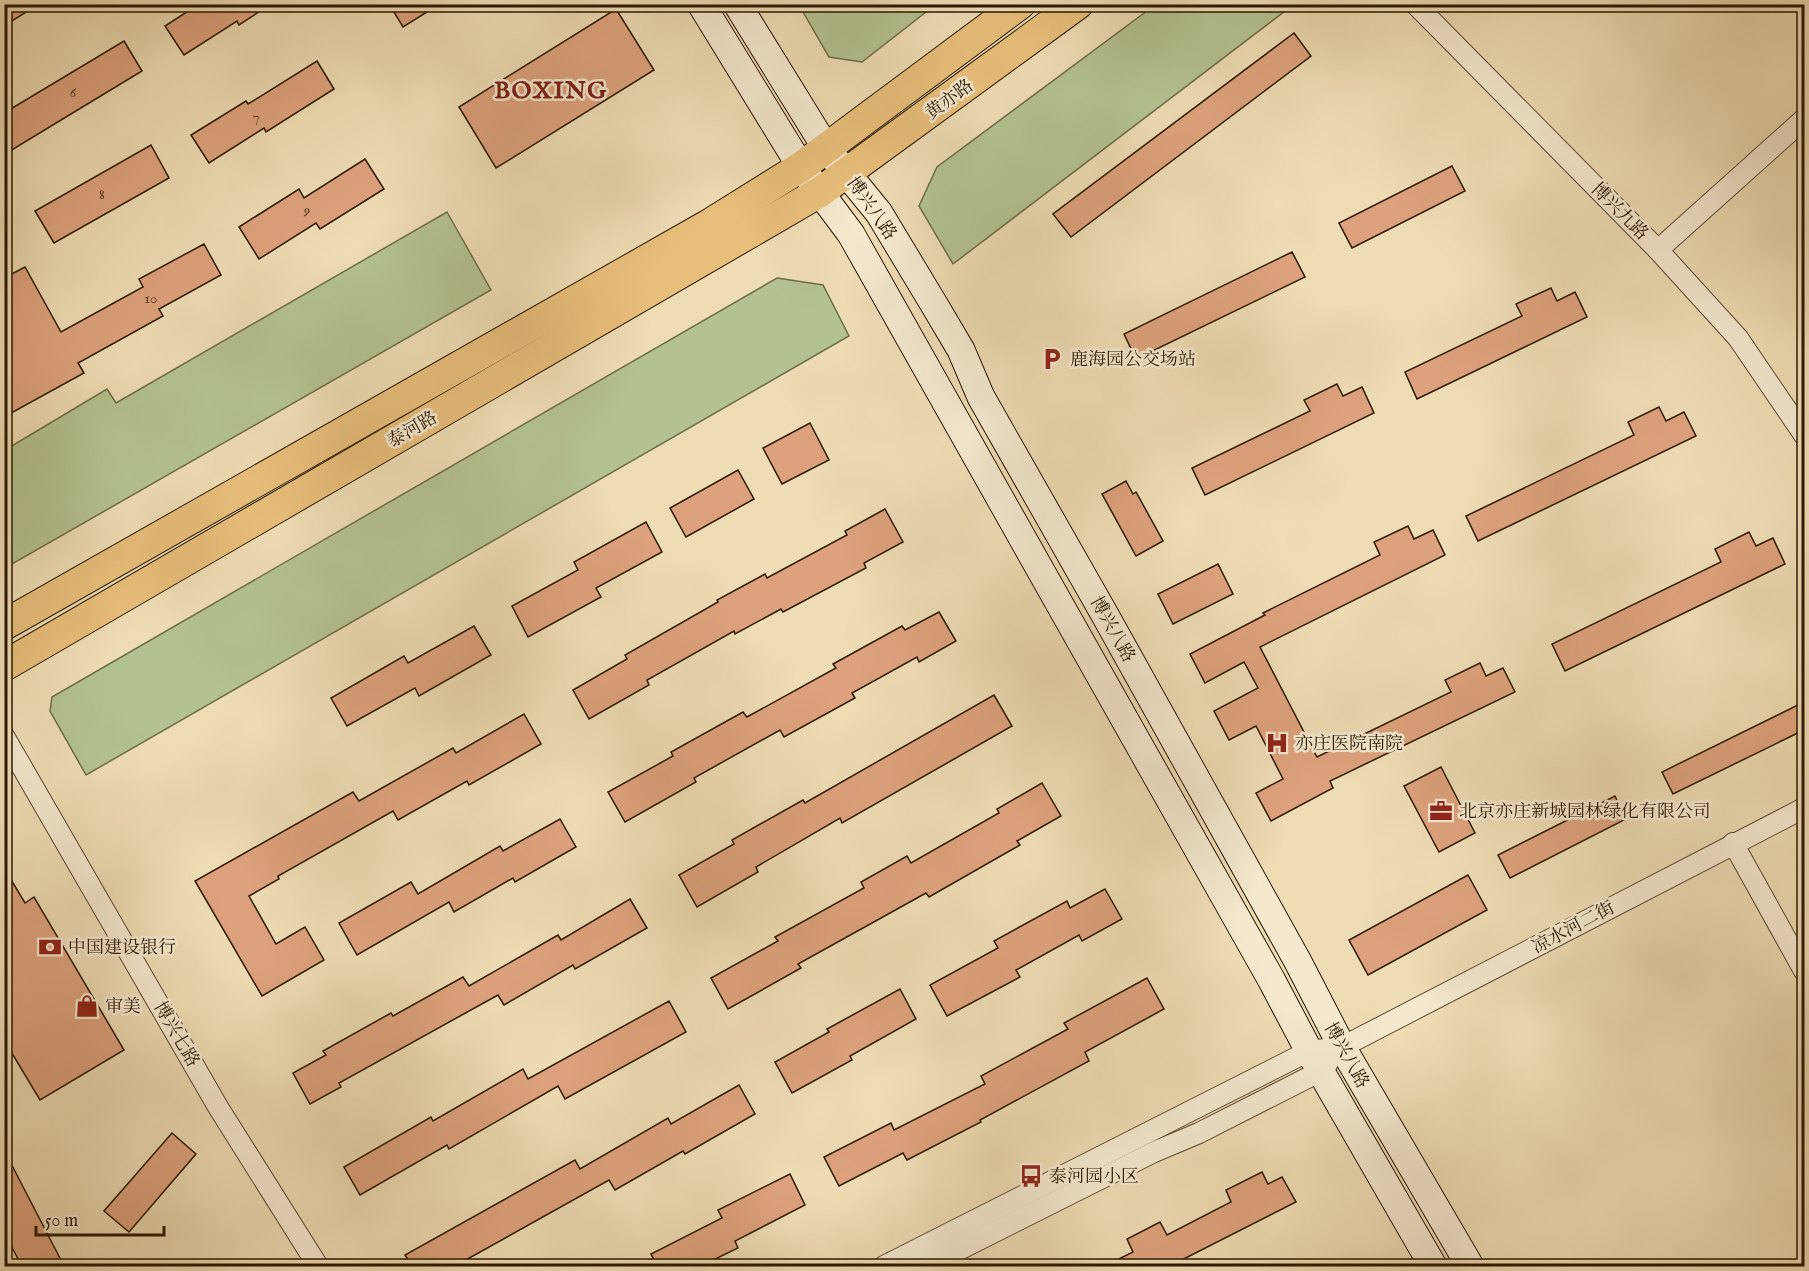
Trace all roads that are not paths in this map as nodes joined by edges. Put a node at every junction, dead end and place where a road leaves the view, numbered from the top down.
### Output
1 (701, 4) edge
2 (737, 4) edge
3 (1020, 4) edge
4 (1078, 4) edge
5 (1415, 4) edge
6 (1804, 119) edge
7 (826, 148) junction
8 (801, 166) junction
9 (847, 172) junction
10 (820, 192) junction
11 (1658, 250) junction
12 (1804, 435) edge
13 (4, 625) edge
14 (4, 666) edge
15 (4, 736) edge
16 (1804, 808) edge
17 (1733, 843) junction
18 (1804, 971) edge
19 (1342, 1047) junction
20 (1315, 1061) junction
21 (318, 1266) edge
22 (884, 1266) edge
23 (927, 1266) edge
24 (1433, 1266) edge
25 (1470, 1266) edge

1 - 8 street, 博兴八路
2 - 7 street, 博兴八路
3 - 7 main road, 黄亦路
4 - 9 main road, 黄亦路
5 - 11 street, 博兴九路
6 - 11 street
7 - 8 main road, 黄亦路
7 - 9 street, 博兴八路
8 - 10 street, 博兴八路
8 - 13 main road, 泰河路
9 - 10 main road, 黄亦路
9 - 19 street, 博兴八路
10 - 14 main road, 泰河路
10 - 20 street, 博兴八路
11 - 12 street, 博兴九路
15 - 21 street, 博兴七路
16 - 17 street, 凉水河二街
17 - 18 street
17 - 19 street, 凉水河二街
19 - 20 street, 凉水河二街
19 - 25 street, 博兴八路
20 - 22 street, 凉水河二街
20 - 23 street, 凉水河二街
20 - 24 street, 博兴八路

